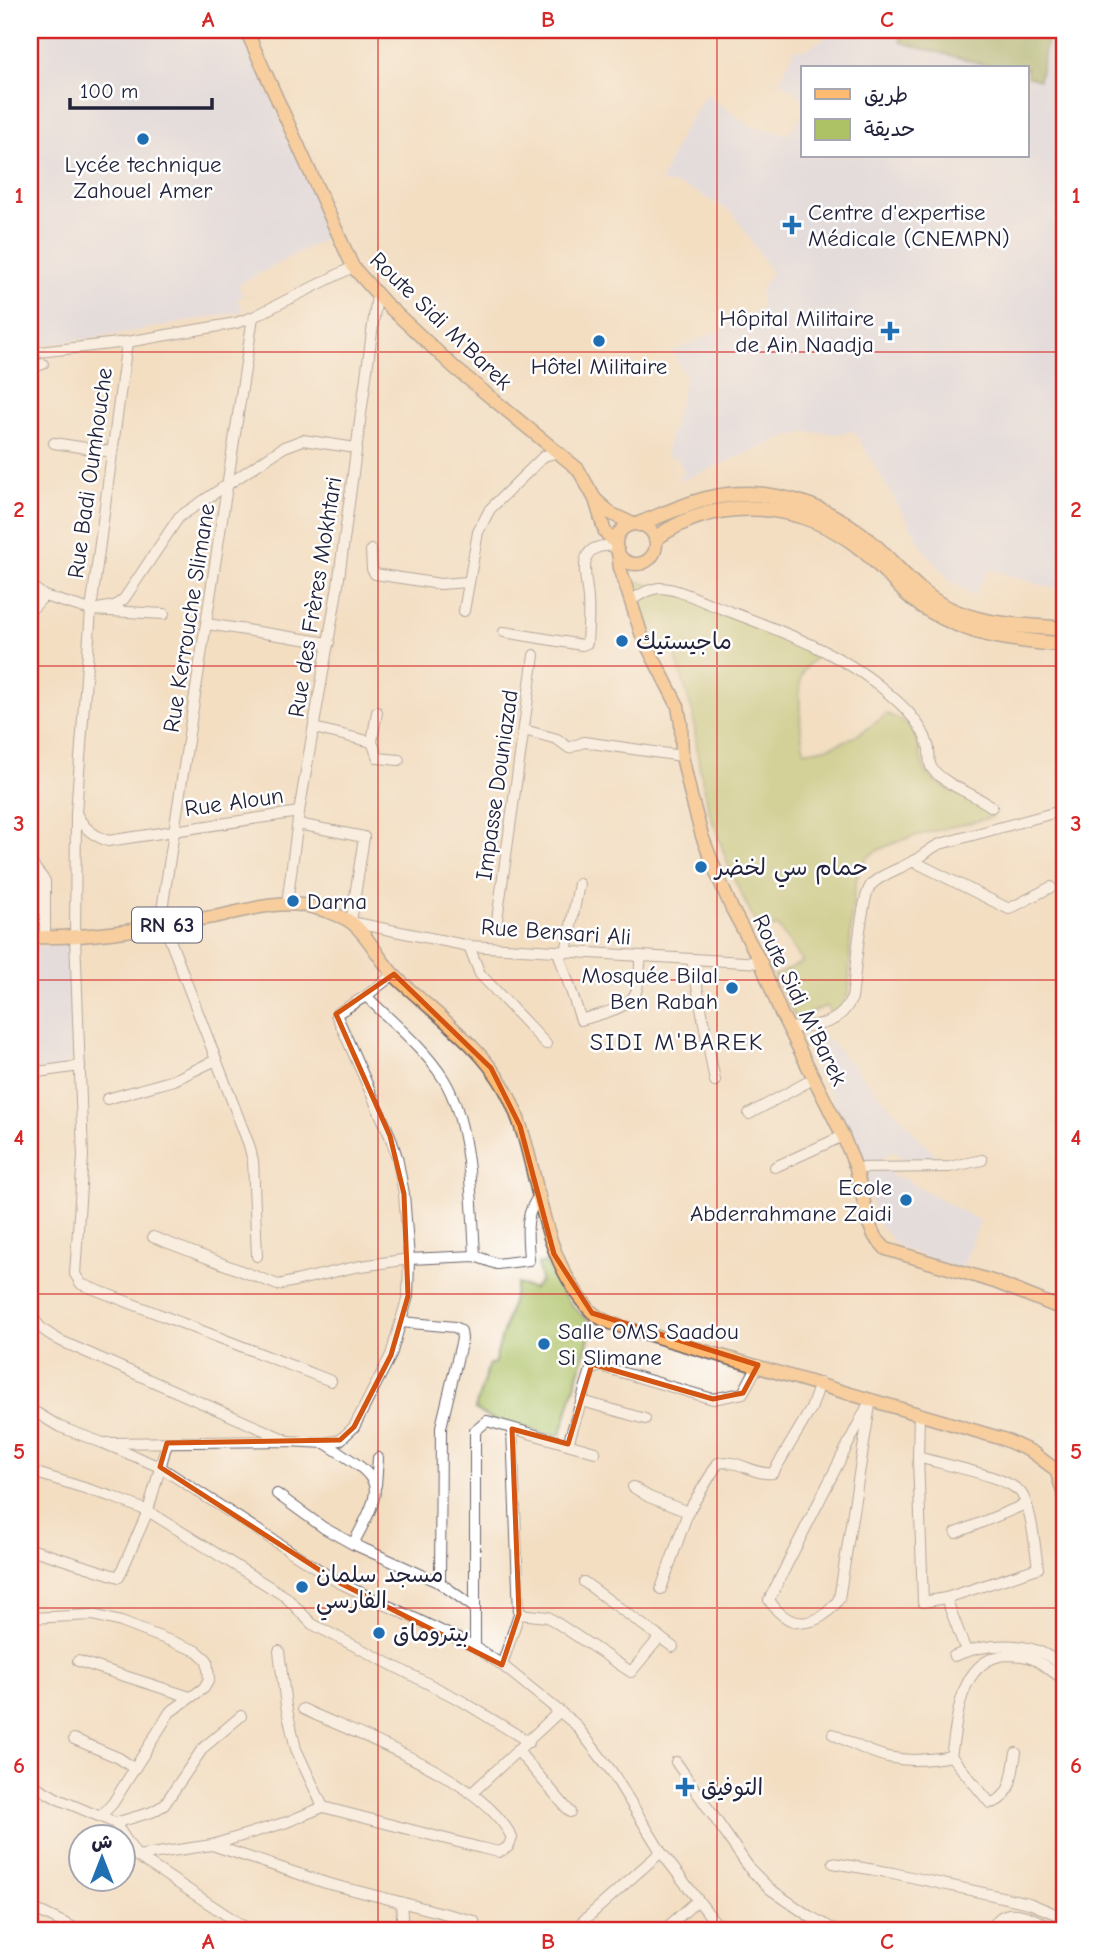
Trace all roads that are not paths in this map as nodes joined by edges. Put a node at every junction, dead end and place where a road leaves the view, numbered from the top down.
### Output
1 (246, 30) edge
2 (353, 267) junction
3 (377, 295) junction
4 (253, 317) junction
5 (127, 342) junction
6 (30, 353) edge
7 (43, 364) dead end
8 (30, 368) edge
9 (54, 443) dead end
10 (356, 448) junction
11 (112, 452) junction
12 (558, 452) junction
13 (229, 482) junction
14 (595, 499) junction
15 (636, 524) junction
16 (656, 538) junction
17 (617, 547) junction
18 (371, 550) dead end
19 (643, 563) junction
20 (468, 582) junction
21 (30, 585) edge
22 (628, 594) junction
23 (44, 596) junction
24 (91, 610) junction
25 (30, 611) edge
26 (464, 611) dead end
27 (164, 614) dead end
28 (207, 624) junction
29 (1065, 629) edge
30 (505, 632) dead end
31 (329, 643) junction
32 (1065, 645) edge
33 (534, 655) dead end
34 (377, 712) dead end
35 (314, 728) junction
36 (524, 730) junction
37 (372, 742) junction
38 (682, 756) junction
39 (399, 760) dead end
40 (992, 807) dead end
41 (76, 813) junction
42 (1065, 813) edge
43 (299, 818) junction
44 (175, 830) junction
45 (30, 862) edge
46 (913, 862) junction
47 (579, 884) dead end
48 (1051, 887) dead end
49 (287, 904) junction
50 (497, 920) dead end
51 (351, 922) junction
52 (164, 925) junction
53 (75, 936) junction
54 (30, 937) edge
55 (45, 938) junction
56 (469, 946) junction
57 (562, 952) junction
58 (641, 957) junction
59 (692, 960) junction
60 (761, 962) junction
61 (394, 974) junction
62 (366, 996) junction
63 (789, 1028) junction
64 (546, 1044) dead end
65 (216, 1060) junction
66 (80, 1066) junction
67 (30, 1073) edge
68 (815, 1079) junction
69 (715, 1081) dead end
70 (107, 1098) dead end
71 (749, 1114) dead end
72 (843, 1136) junction
73 (982, 1160) dead end
74 (775, 1167) dead end
75 (856, 1168) junction
76 (540, 1195) junction
77 (153, 1237) dead end
78 (257, 1256) dead end
79 (475, 1256) junction
80 (409, 1259) junction
81 (1065, 1310) edge
82 (30, 1311) edge
83 (401, 1322) junction
84 (758, 1365) junction
85 (331, 1381) dead end
86 (820, 1383) junction
87 (871, 1399) junction
88 (582, 1401) junction
89 (30, 1409) edge
90 (919, 1414) junction
91 (645, 1419) dead end
92 (512, 1429) junction
93 (288, 1441) junction
94 (103, 1443) junction
95 (167, 1443) junction
96 (325, 1443) junction
97 (568, 1444) junction
98 (596, 1452) dead end
99 (918, 1457) junction
100 (379, 1458) dead end
101 (160, 1467) junction
102 (30, 1471) edge
103 (376, 1487) junction
104 (633, 1488) dead end
105 (277, 1494) dead end
106 (1065, 1498) edge
107 (1026, 1504) junction
108 (148, 1511) junction
109 (688, 1512) junction
110 (956, 1532) dead end
111 (354, 1544) junction
112 (30, 1549) edge
113 (584, 1582) dead end
114 (440, 1583) junction
115 (661, 1589) dead end
116 (946, 1598) junction
117 (475, 1608) junction
118 (519, 1614) junction
119 (30, 1618) edge
120 (660, 1637) junction
121 (475, 1647) junction
122 (673, 1647) dead end
123 (279, 1651) dead end
124 (966, 1651) junction
125 (954, 1656) dead end
126 (79, 1661) dead end
127 (502, 1665) junction
128 (1065, 1670) edge
129 (1065, 1680) edge
130 (190, 1697) junction
131 (303, 1709) dead end
132 (560, 1712) junction
133 (242, 1716) dead end
134 (833, 1734) dead end
135 (74, 1739) dead end
136 (529, 1742) junction
137 (517, 1750) junction
138 (1016, 1753) dead end
139 (951, 1756) junction
140 (676, 1762) dead end
141 (133, 1768) junction
142 (30, 1783) edge
143 (472, 1793) junction
144 (323, 1807) junction
145 (570, 1812) dead end
146 (101, 1816) junction
147 (115, 1823) junction
148 (212, 1845) junction
149 (661, 1852) junction
150 (137, 1856) junction
151 (833, 1863) dead end
152 (698, 1900) junction
153 (401, 1902) junction
154 (30, 1907) edge
155 (1065, 1918) edge
156 (474, 1921) dead end
157 (582, 1922) dead end
158 (79, 1930) edge
159 (249, 1930) edge
160 (402, 1930) edge
161 (664, 1930) edge
162 (721, 1930) edge
163 (835, 1930) edge
164 (992, 1930) edge
165 (1055, 1930) edge

1 - 2 main road, Route Sidi M'Barek
2 - 3 main road, Route Sidi M'Barek
2 - 4 street
3 - 10 street, Rue des Frères Mokhtari
3 - 12 main road, Route Sidi M'Barek
4 - 5 street
4 - 13 street, Rue Kerrouche Slimane
5 - 6 street
5 - 11 street, Rue Badi Oumhouche
7 - 8 street
9 - 11 street
10 - 13 street
10 - 31 street, Rue des Frères Mokhtari
11 - 24 street, Rue Badi Oumhouche
12 - 14 main road, Route Sidi M'Barek
12 - 20 street
13 - 24 street
13 - 28 street, Rue Kerrouche Slimane
14 - 15 main road, Route Sidi M'Barek
14 - 17 main road, Route Sidi M'Barek
15 - 16 main road
15 - 17 main road
15 - 29 highway
16 - 19 main road
16 - 32 highway
17 - 19 main road
17 - 22 main road, Route Sidi M'Barek
17 - 30 street
18 - 20 street
19 - 22 main road
20 - 26 street
21 - 23 street
22 - 38 main road, Route Sidi M'Barek
22 - 40 street
23 - 24 street
23 - 25 street
24 - 27 street
24 - 41 street, Rue Badi Oumhouche
28 - 31 street
28 - 44 street, Rue Kerrouche Slimane
31 - 35 street, Rue des Frères Mokhtari
33 - 36 street, Impasse Douniazad
34 - 37 street
35 - 37 street
35 - 43 street, Rue des Frères Mokhtari
36 - 38 street
36 - 50 street, Impasse Douniazad
37 - 39 street
38 - 60 main road, Route Sidi M'Barek
41 - 44 street, Rue Aloun
41 - 53 street, Rue Badi Oumhouche
42 - 46 street
43 - 44 street, Rue Aloun
43 - 49 street, Rue des Frères Mokhtari
43 - 51 street, Rue Aloun
44 - 52 street, Rue Kerrouche Slimane
45 - 55 street
46 - 48 street
46 - 63 street
47 - 57 street
49 - 51 main road, RN 63
49 - 52 main road, RN 63
51 - 56 street, Rue Bensari Ali
51 - 61 main road
52 - 53 main road, RN 63
52 - 65 street
53 - 55 main road, RN 63
53 - 66 street, Rue Badi Oumhouche
54 - 55 main road, RN 63
56 - 57 street, Rue Bensari Ali
56 - 64 street
57 - 58 street, Rue Bensari Ali
57 - 58 street
58 - 59 street, Rue Bensari Ali
59 - 60 street, Rue Bensari Ali
59 - 69 street
60 - 63 main road, Route Sidi M'Barek
61 - 62 street
61 - 76 main road
62 - 79 street
62 - 80 street
63 - 68 main road, Route Sidi M'Barek
65 - 70 street
65 - 78 street
66 - 67 street
66 - 85 street, Rue Badi Oumhouche
68 - 71 street
68 - 72 main road, Route Sidi M'Barek
72 - 74 street
72 - 75 main road, Route Sidi M'Barek
73 - 75 street
75 - 81 main road, Route Sidi M'Barek
76 - 79 street
76 - 84 main road
77 - 80 street
79 - 80 street
80 - 83 street
82 - 93 street
83 - 96 street
83 - 114 street
84 - 86 main road
84 - 88 street
86 - 87 main road
86 - 109 street
87 - 87 street
87 - 90 main road
88 - 91 street
88 - 97 street
89 - 94 street
90 - 99 street
90 - 106 main road
92 - 97 street
92 - 117 street
92 - 118 street
93 - 95 street
93 - 96 street
94 - 95 street
94 - 101 street
95 - 101 street
96 - 103 street
97 - 98 street
99 - 107 street
99 - 116 street
100 - 103 street
101 - 108 street
101 - 121 street
102 - 108 street
103 - 111 street
104 - 109 street
105 - 111 street
107 - 110 street
107 - 116 street
108 - 112 street
108 - 136 street
109 - 115 street
111 - 114 street
113 - 120 street
114 - 117 street
116 - 124 street
117 - 121 street
118 - 120 street
118 - 127 street
119 - 130 street
120 - 122 street
121 - 127 street
123 - 144 street
124 - 125 street
124 - 128 street
126 - 130 street
127 - 132 street
129 - 139 street
130 - 141 street
131 - 143 street
132 - 136 street
132 - 149 street
133 - 147 street
134 - 139 street
135 - 141 street
136 - 137 street
137 - 143 street
137 - 145 street
138 - 139 street
140 - 163 street
141 - 146 street
142 - 146 street
143 - 144 street
144 - 148 street
146 - 147 street
147 - 150 street
148 - 150 street
148 - 153 street
149 - 152 street
149 - 157 street
150 - 159 street
151 - 155 street
152 - 161 street
152 - 162 street
153 - 156 street
153 - 160 street
154 - 158 street
164 - 165 street

